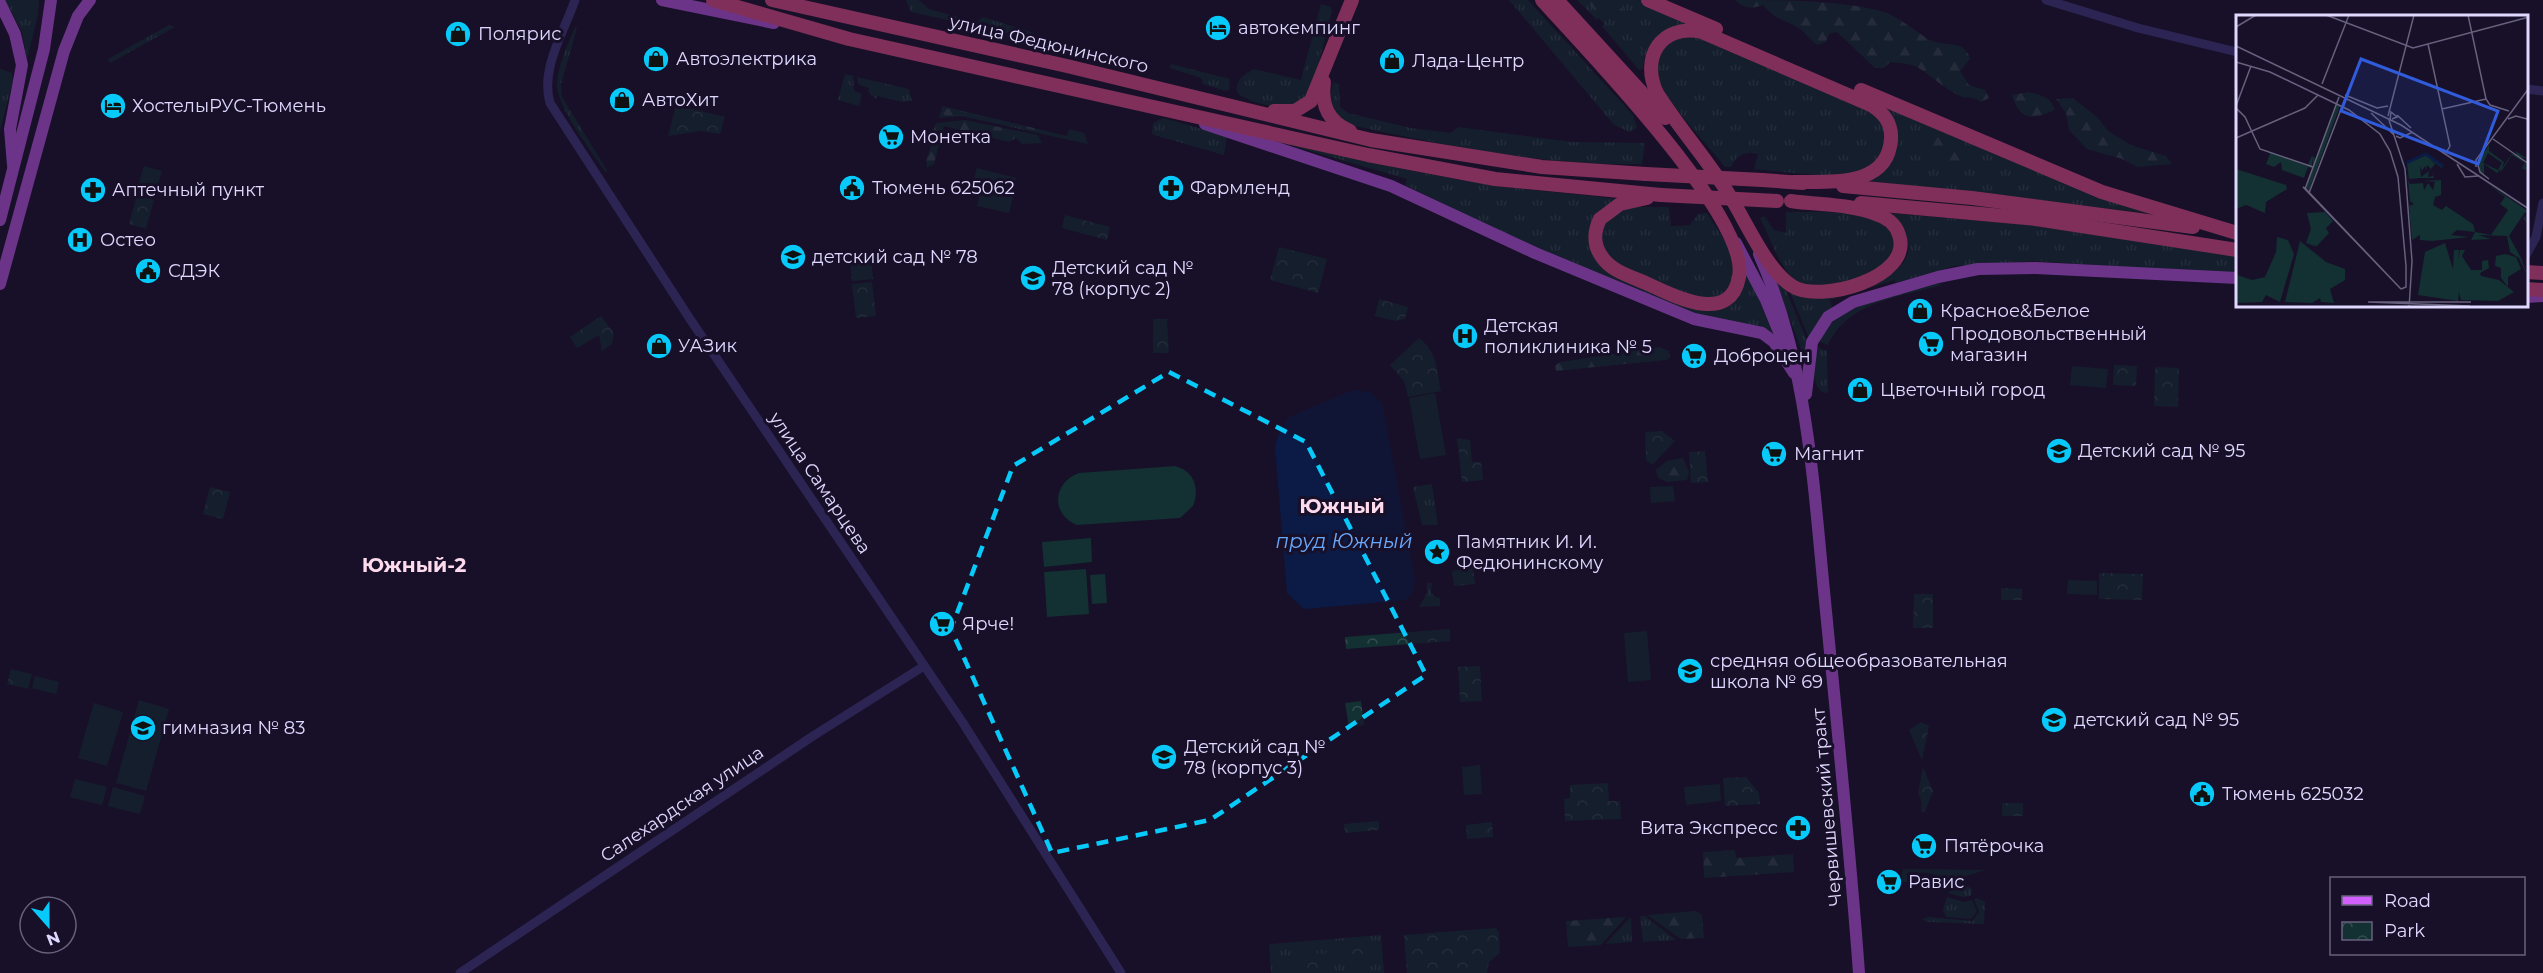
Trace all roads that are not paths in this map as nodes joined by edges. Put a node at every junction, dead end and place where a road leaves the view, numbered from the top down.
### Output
1 (51, 0) edge
2 (90, 0) edge
3 (575, 0) edge
4 (662, 0) edge
5 (713, 0) edge
6 (772, 0) edge
7 (798, 0) edge
8 (1352, 0) edge
9 (1542, 0) edge
10 (1557, 0) edge
11 (1648, 0) edge
12 (2046, 0) edge
13 (0, 3) edge
14 (856, 17) junction
15 (846, 38) junction
16 (2236, 52) edge
17 (1326, 65) junction
18 (2528, 89) edge
19 (2543, 91) edge
20 (1233, 108) junction
21 (1164, 110) junction
22 (1371, 140) junction
23 (1703, 159) junction
24 (14, 172) junction
25 (1795, 182) junction
26 (1661, 195) junction
27 (1784, 201) junction
28 (2543, 203) edge
29 (1741, 215) junction
30 (0, 220) edge
31 (1727, 227) junction
32 (2236, 233) edge
33 (2236, 233) edge
34 (2236, 250) edge
35 (2528, 251) edge
36 (2528, 272) edge
37 (2543, 273) edge
38 (2236, 278) edge
39 (0, 284) edge
40 (2528, 289) edge
41 (2543, 290) edge
42 (2543, 296) edge
43 (2528, 297) edge
44 (1798, 382) junction
45 (1805, 418) junction
46 (924, 666) junction
47 (460, 973) edge
48 (1121, 973) edge
49 (1859, 973) edge

1 - 24 main road
2 - 39 main road
3 - 46 street, улица Самарцева
4 - 15 main road
5 - 15 highway
6 - 14 highway, улица Федюнинского
7 - 14 main road, улица Федюнинского
8 - 17 highway
9 - 31 highway
10 - 23 highway
11 - 32 highway
12 - 16 street
13 - 24 main road
14 - 20 highway, улица Федюнинского
15 - 21 highway
17 - 20 highway
17 - 22 highway
18 - 19 street
20 - 22 highway
21 - 26 highway
21 - 44 main road
22 - 25 highway, bridge
23 - 25 highway
23 - 29 highway
24 - 30 main road
25 - 33 highway
26 - 27 highway, bridge
26 - 31 highway
27 - 29 highway
27 - 34 highway
28 - 35 street
29 - 44 main road, Червишевский тракт
31 - 44 main road, Червишевский тракт
36 - 37 highway
38 - 45 main road
40 - 41 highway
42 - 43 main road
44 - 45 main road, Червишевский тракт
45 - 49 main road, Червишевский тракт
46 - 47 street, Салехардская улица
46 - 48 street, улица Самарцева

